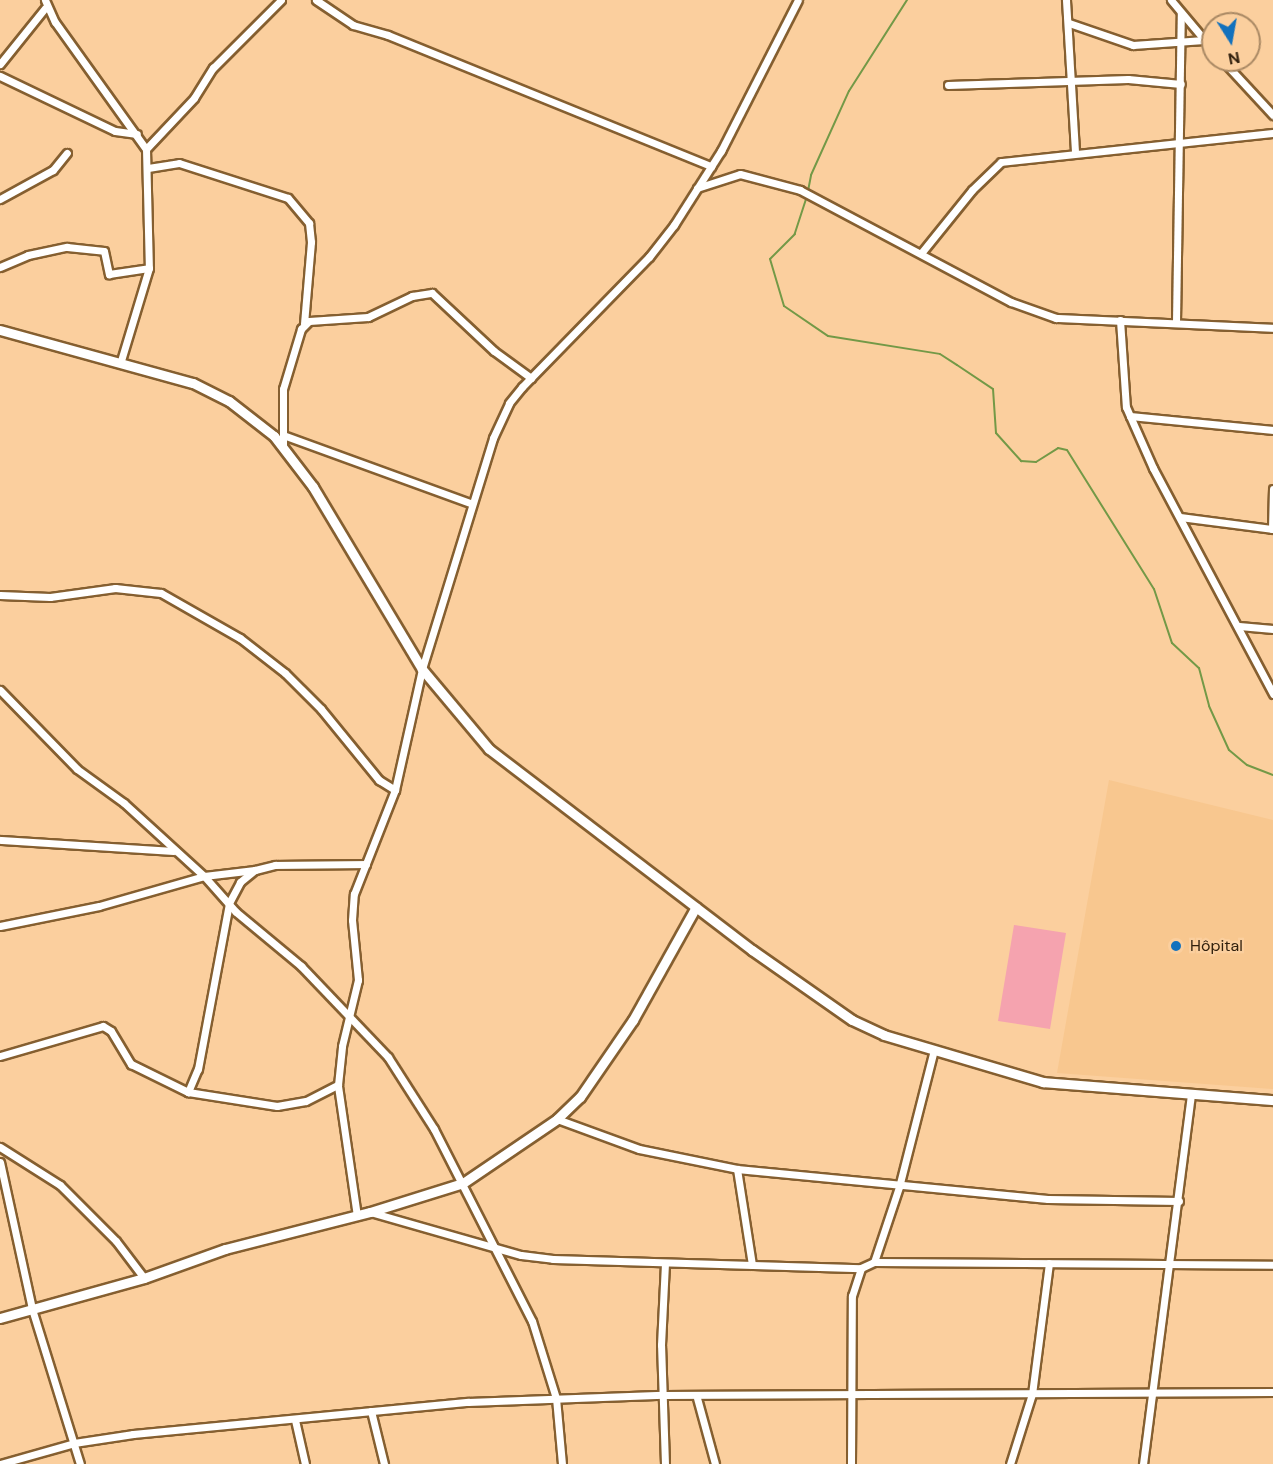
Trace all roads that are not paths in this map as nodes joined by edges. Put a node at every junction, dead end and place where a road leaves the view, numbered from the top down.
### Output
1 (281, 0) edge
2 (316, 0) edge
3 (798, 0) edge
4 (1066, 0) edge
5 (1171, 0) edge
6 (45, 4) edge
7 (1181, 13) junction
8 (1069, 23) junction
9 (1201, 36) edge
10 (1201, 40) edge
11 (1181, 43) junction
12 (0, 64) edge
13 (1233, 72) edge
14 (0, 76) edge
15 (1072, 80) junction
16 (1181, 84) junction
17 (948, 85) dead end
18 (1273, 115) edge
19 (1273, 133) edge
20 (137, 134) junction
21 (1182, 143) junction
22 (146, 149) junction
23 (1075, 152) junction
24 (67, 153) dead end
25 (711, 166) junction
26 (148, 168) junction
27 (697, 188) junction
28 (0, 199) edge
29 (922, 252) junction
30 (0, 267) edge
31 (148, 272) junction
32 (1120, 320) junction
33 (1176, 321) junction
34 (304, 324) junction
35 (1273, 328) edge
36 (0, 330) edge
37 (121, 360) junction
38 (531, 378) junction
39 (1130, 416) junction
40 (1273, 430) edge
41 (283, 435) junction
42 (283, 446) junction
43 (1273, 489) edge
44 (470, 503) junction
45 (1180, 517) junction
46 (1272, 529) edge
47 (0, 595) edge
48 (1239, 626) junction
49 (1273, 630) edge
50 (422, 669) junction
51 (0, 690) edge
52 (1273, 694) edge
53 (395, 790) junction
54 (0, 840) edge
55 (174, 851) junction
56 (366, 864) junction
57 (255, 870) junction
58 (204, 876) junction
59 (229, 903) junction
60 (696, 907) junction
61 (0, 926) edge
62 (349, 1014) junction
63 (934, 1050) junction
64 (0, 1056) edge
65 (338, 1085) junction
66 (188, 1092) junction
67 (1191, 1094) junction
68 (1273, 1100) edge
69 (557, 1119) junction
70 (0, 1147) edge
71 (0, 1162) edge
72 (737, 1169) junction
73 (463, 1183) junction
74 (899, 1187) junction
75 (1179, 1201) junction
76 (370, 1212) junction
77 (357, 1216) junction
78 (494, 1245) junction
79 (874, 1262) junction
80 (1049, 1263) junction
81 (1171, 1263) junction
82 (665, 1264) junction
83 (752, 1264) junction
84 (1273, 1265) edge
85 (861, 1268) junction
86 (144, 1278) junction
87 (32, 1309) junction
88 (0, 1318) edge
89 (1150, 1392) junction
90 (1273, 1392) edge
91 (1032, 1394) junction
92 (663, 1395) junction
93 (853, 1395) junction
94 (556, 1398) junction
95 (697, 1398) junction
96 (371, 1411) junction
97 (295, 1420) junction
98 (74, 1443) junction
99 (0, 1464) edge
100 (80, 1464) edge
101 (305, 1464) edge
102 (384, 1464) edge
103 (562, 1464) edge
104 (665, 1464) edge
105 (716, 1464) edge
106 (851, 1464) edge
107 (1010, 1464) edge
108 (1143, 1464) edge

1 - 22 street
2 - 25 street
3 - 25 street
4 - 8 street
5 - 7 street
6 - 12 street
6 - 20 street
7 - 9 street
7 - 11 street
8 - 11 street
8 - 15 street
10 - 11 street
11 - 16 street
13 - 18 street
14 - 20 street
15 - 16 street
15 - 17 street
15 - 23 street
16 - 21 street
19 - 21 street
20 - 22 street
21 - 23 street
21 - 33 street
22 - 26 street
23 - 29 street
24 - 28 street
25 - 27 street
26 - 31 street
26 - 34 street
27 - 29 street
27 - 38 street
29 - 32 street
30 - 31 street
31 - 37 street
32 - 33 street
32 - 39 street
33 - 35 street
34 - 38 street
34 - 41 street
36 - 37 main road
37 - 42 main road
38 - 44 street
39 - 40 street
39 - 45 street
41 - 42 street
41 - 44 street
42 - 50 main road
43 - 46 street
44 - 50 street
45 - 46 street
45 - 48 street
47 - 53 street
48 - 49 street
48 - 52 street
50 - 53 street
50 - 60 main road
51 - 55 street
53 - 56 street
54 - 55 street
55 - 58 street
56 - 57 street
56 - 62 street
57 - 58 street
57 - 59 street
58 - 59 street
58 - 61 street
59 - 62 street
59 - 66 street
60 - 63 main road
60 - 69 main road
62 - 65 street
62 - 73 street
63 - 67 main road
63 - 74 street
64 - 66 street
65 - 66 street
65 - 77 street
67 - 68 main road
67 - 75 street
69 - 72 street
69 - 73 main road
70 - 86 street
71 - 87 street
72 - 74 street
72 - 83 street
73 - 76 main road
73 - 78 street
74 - 75 street
74 - 79 street
75 - 81 street
76 - 77 main road
76 - 78 street
77 - 86 main road
78 - 82 street
78 - 94 street
79 - 80 street
79 - 85 street
80 - 81 street
80 - 91 street
81 - 84 street
81 - 89 street
82 - 83 street
82 - 92 street
83 - 85 street
85 - 93 street
86 - 87 main road
87 - 88 main road
87 - 98 street
89 - 90 street
89 - 91 street
89 - 108 street
91 - 93 street
91 - 107 street
92 - 94 street
92 - 95 street
92 - 104 street
93 - 95 street
93 - 106 street
94 - 96 street
94 - 103 street
95 - 105 street
96 - 97 street
96 - 102 street
97 - 98 street
97 - 101 street
98 - 99 street
98 - 100 street

